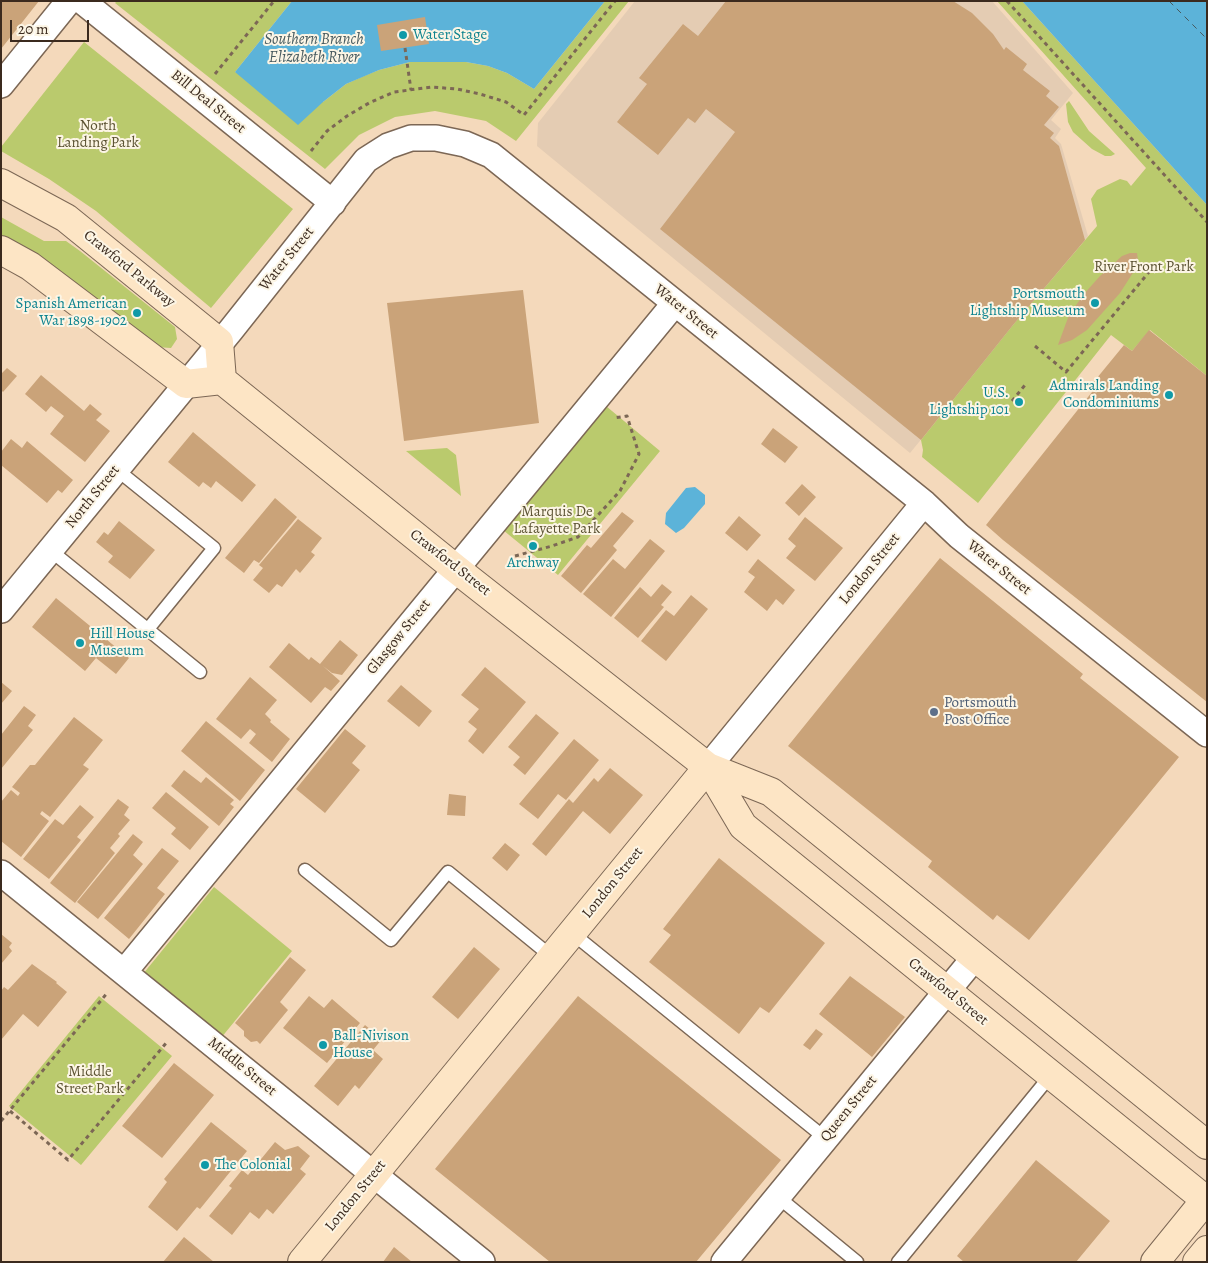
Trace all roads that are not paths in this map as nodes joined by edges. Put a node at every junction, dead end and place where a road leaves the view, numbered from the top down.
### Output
1 (69, 1) edge
2 (82, 1) edge
3 (1, 85) edge
4 (1, 183) edge
5 (333, 203) junction
6 (1, 250) edge
7 (675, 303) junction
8 (219, 342) junction
9 (222, 380) junction
10 (186, 384) junction
11 (116, 469) junction
12 (924, 504) junction
13 (50, 550) junction
14 (456, 569) junction
15 (1, 610) edge
16 (148, 629) junction
17 (200, 672) dead end
18 (1207, 734) edge
19 (708, 767) junction
20 (305, 870) dead end
21 (1, 874) edge
22 (572, 933) junction
23 (552, 957) junction
24 (975, 957) junction
25 (124, 972) junction
26 (946, 990) junction
27 (1051, 1075) junction
28 (825, 1138) junction
29 (1207, 1145) edge
30 (374, 1174) junction
31 (778, 1197) junction
32 (1206, 1200) edge
33 (1207, 1250) edge
34 (904, 1260) edge
35 (302, 1262) edge
36 (482, 1262) edge
37 (724, 1262) edge
38 (857, 1262) edge
39 (1155, 1262) edge
40 (1197, 1262) edge

1 - 3 street
2 - 5 street, Bill Deal Street
4 - 8 main road, Crawford Parkway
5 - 7 street, Water Street
5 - 8 street, Water Street
6 - 10 main road
7 - 12 street, Water Street
7 - 14 street, Glasgow Street
8 - 9 main road
8 - 10 street, Water Street
9 - 10 main road
9 - 14 main road, Crawford Street
10 - 11 street, North Street
11 - 13 street, North Street
11 - 16 lane
12 - 18 street, Water Street
12 - 19 street, London Street
13 - 15 street, North Street
13 - 16 lane
14 - 19 main road, Crawford Street
14 - 25 street, Glasgow Street
16 - 17 lane
19 - 22 main road, London Street
19 - 24 main road, Crawford Street
19 - 26 main road, Crawford Street
20 - 23 lane
21 - 25 street, Middle Street
22 - 23 main road, London Street
22 - 28 lane
23 - 30 main road, London Street
24 - 26 street, Queen Street
24 - 29 main road, Crawford Street
25 - 30 street, Middle Street
26 - 27 main road, Crawford Street
26 - 28 street, Queen Street
27 - 32 main road, Crawford Street
27 - 34 lane
28 - 31 street, Queen Street
30 - 35 main road, London Street
30 - 36 street, Middle Street
31 - 37 street, Queen Street
31 - 38 lane
32 - 39 main road
33 - 40 main road

